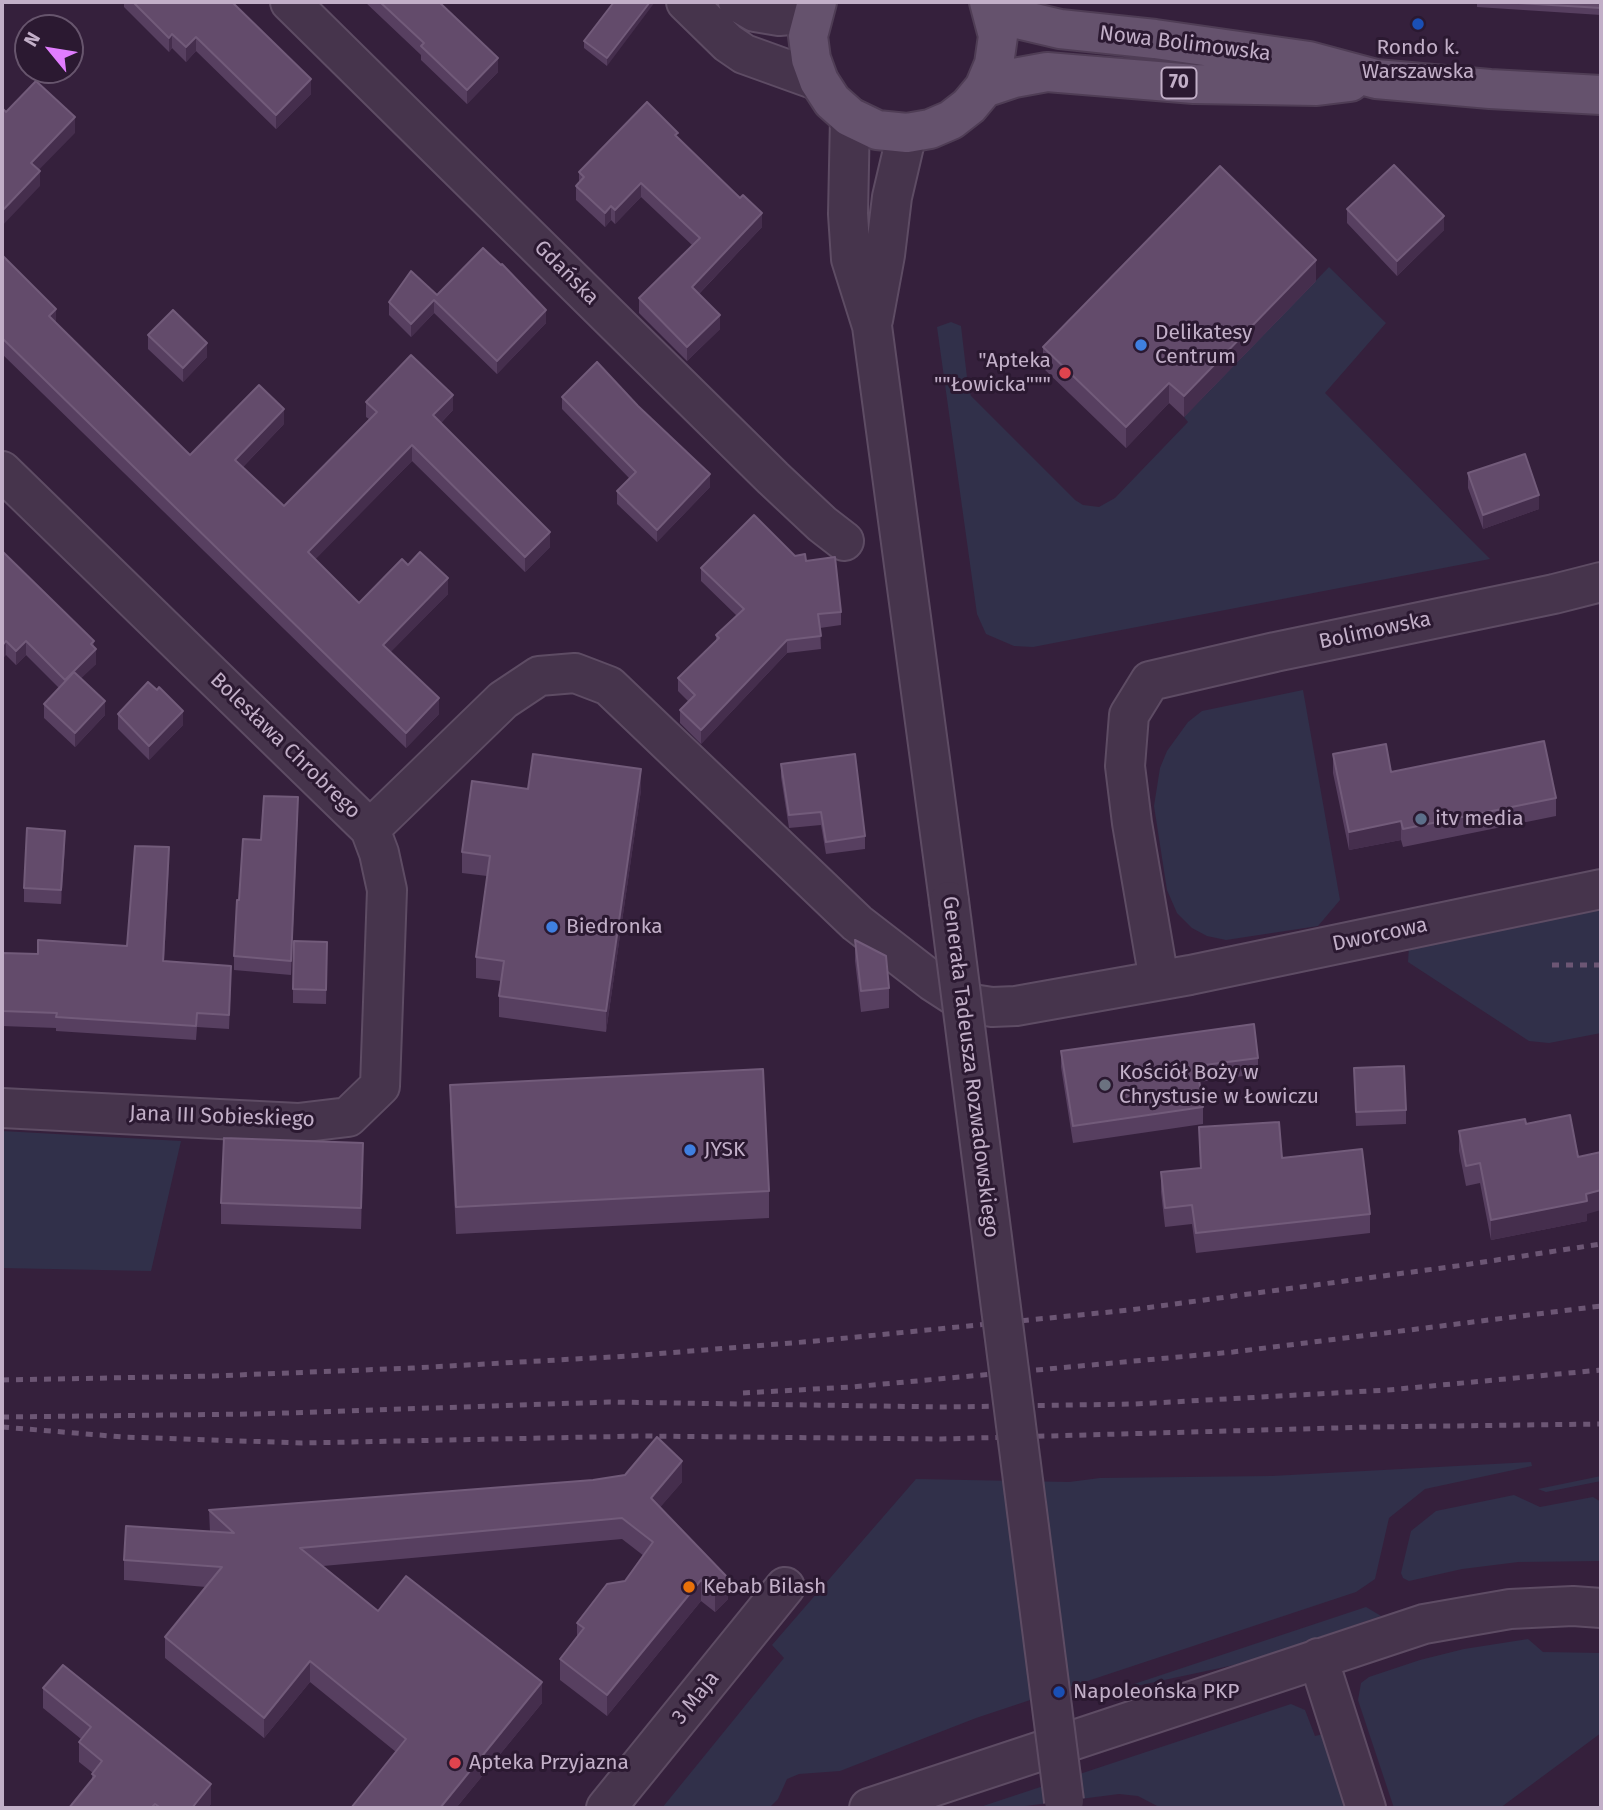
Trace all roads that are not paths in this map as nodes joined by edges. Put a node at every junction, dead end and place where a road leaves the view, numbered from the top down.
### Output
1 (290, 2) edge
2 (686, 2) edge
3 (738, 2) edge
4 (991, 6) edge
5 (814, 8) edge
6 (1377, 79) junction
7 (819, 81) junction
8 (984, 88) junction
9 (1601, 95) edge
10 (850, 117) junction
11 (907, 133) junction
12 (872, 326) junction
13 (2, 471) edge
14 (844, 541) dead end
15 (1601, 582) edge
16 (370, 829) junction
17 (1601, 889) edge
18 (1159, 980) junction
19 (967, 1003) joint
20 (2, 1108) edge
21 (785, 1587) dead end
22 (1601, 1608) edge
23 (1318, 1658) junction
24 (1065, 1805) edge
25 (606, 1808) edge
26 (869, 1808) edge
27 (1366, 1808) edge

1 - 14 street, Gdańska
2 - 7 street
3 - 5 street
4 - 6 main road, Nowa Bolimowska / 70
4 - 8 main road, 70
5 - 7 main road, 70
6 - 8 main road, Nowa Bolimowska / 70
6 - 9 main road, Nowa Bolimowska / 70
7 - 10 main road, 70
8 - 11 main road, 70
10 - 11 main road, 70
10 - 12 street, Generała Tadeusza Rozwadowskiego
11 - 12 street, Generała Tadeusza Rozwadowskiego
12 - 24 street, Generała Tadeusza Rozwadowskiego, bridge
13 - 16 street, Bolesława Chrobrego
15 - 18 street, Bolimowska
16 - 19 street, Bolesława Chrobrego
16 - 20 street, Jana III Sobieskiego
17 - 18 street, Dworcowa
18 - 19 street, Dworcowa
21 - 25 street, 3 Maja
22 - 23 street
23 - 26 street
23 - 27 street

